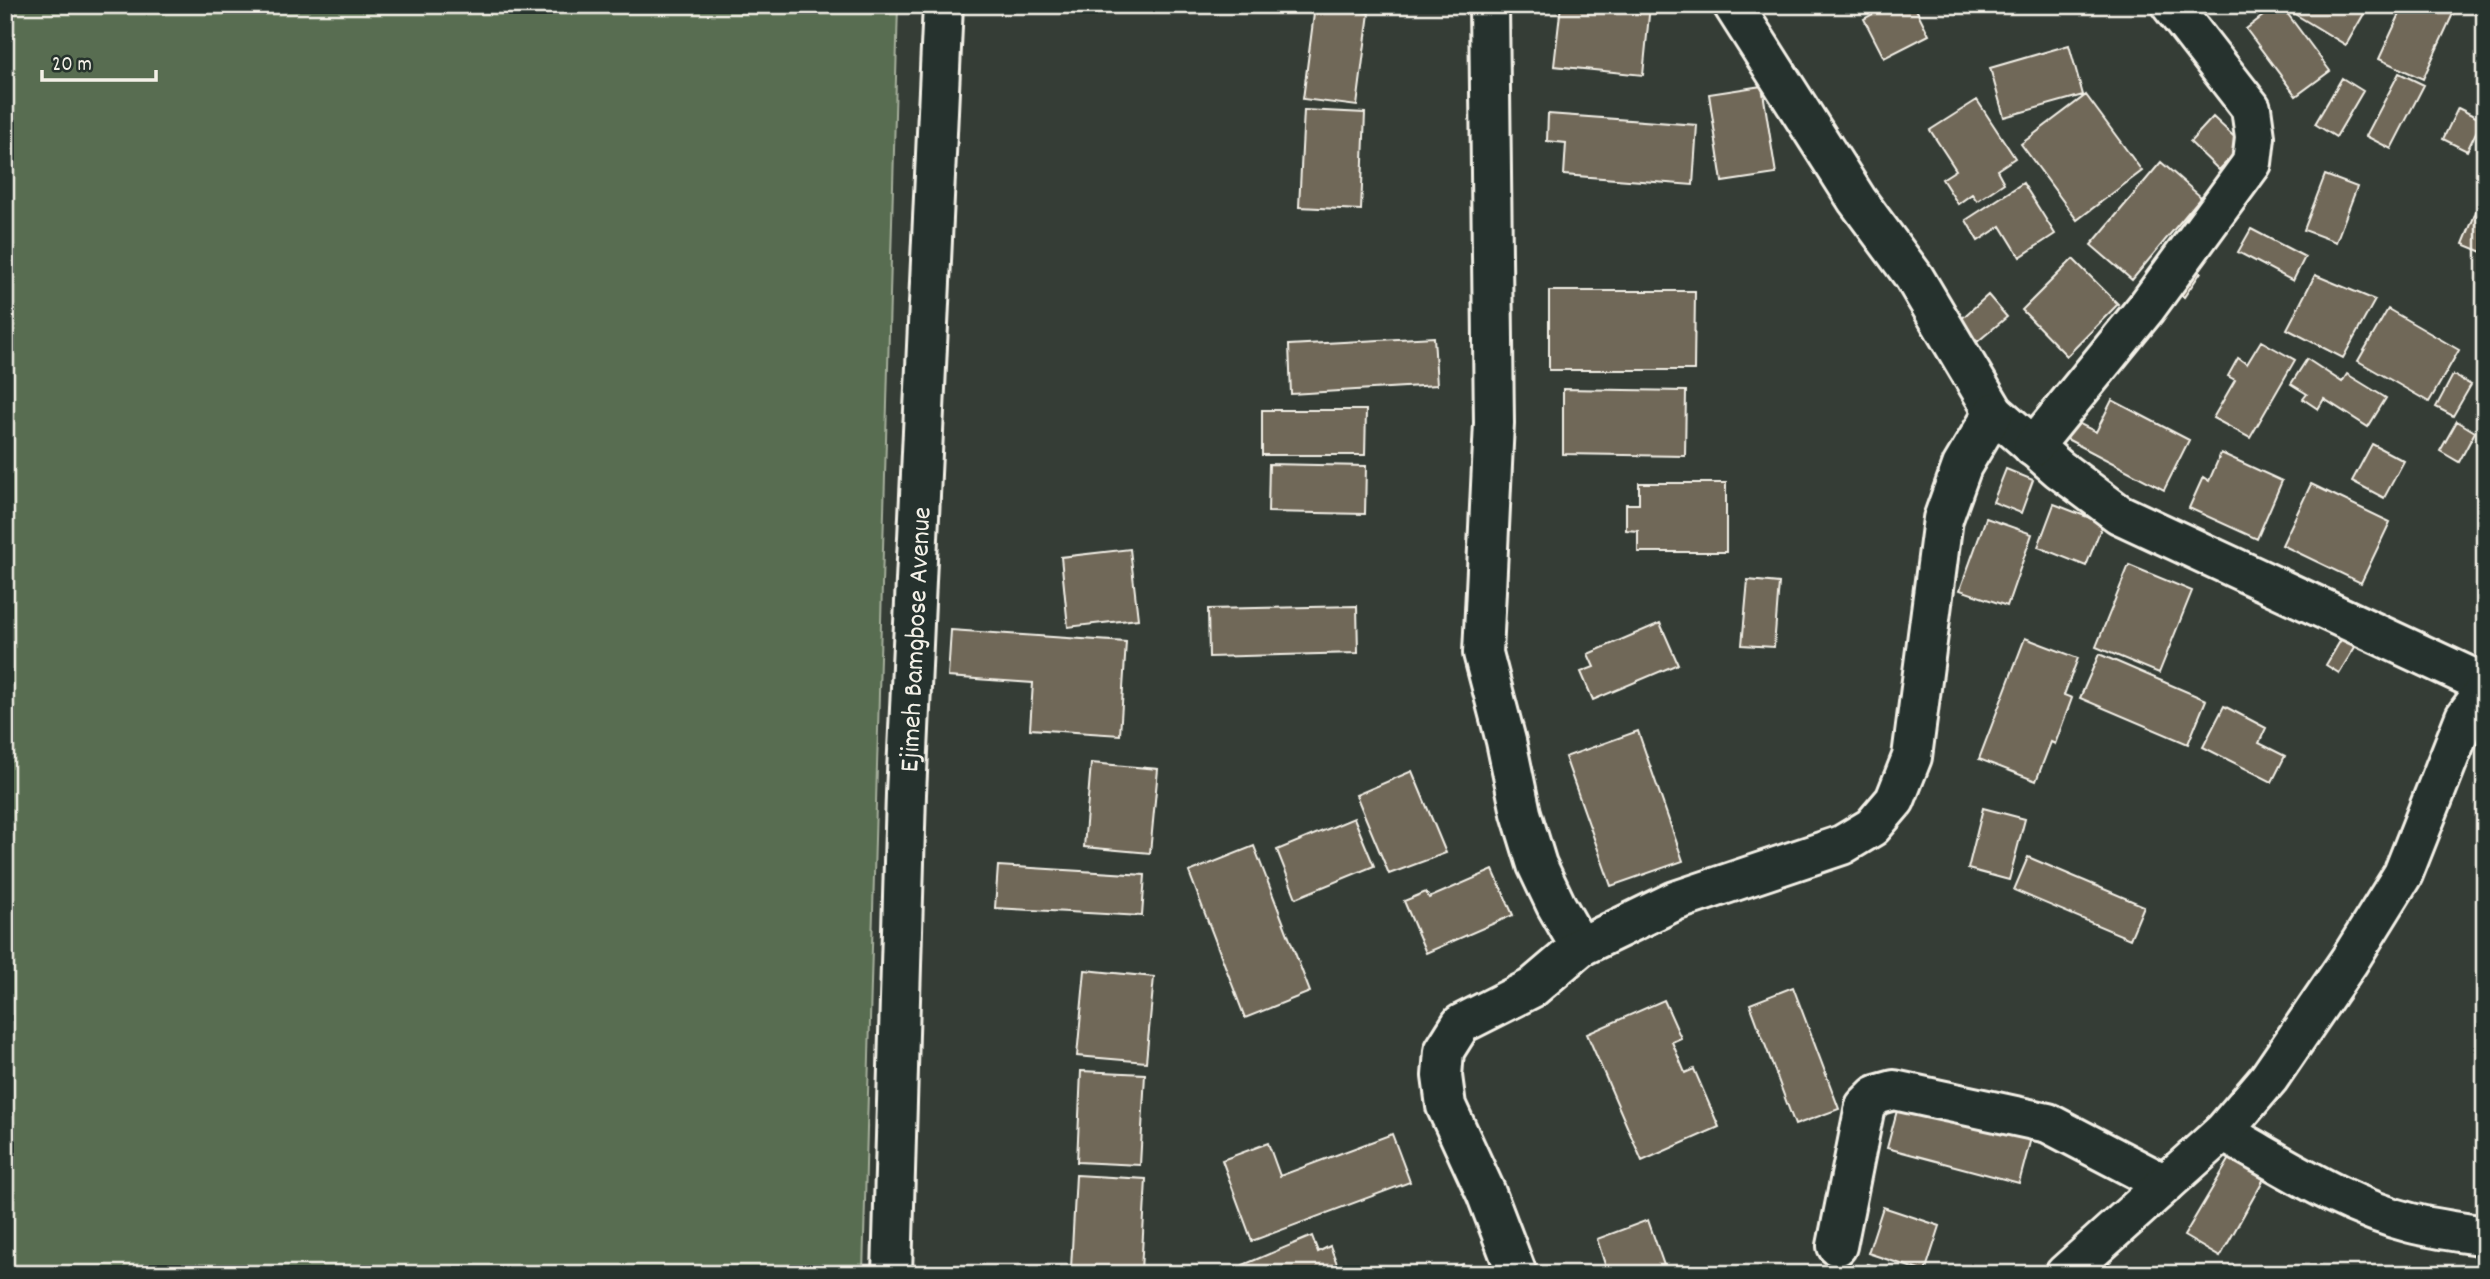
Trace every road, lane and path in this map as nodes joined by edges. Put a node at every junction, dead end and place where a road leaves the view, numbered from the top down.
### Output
1 (943, 5) edge
2 (1489, 5) edge
3 (1733, 5) edge
4 (2171, 5) edge
5 (1994, 412) junction
6 (2033, 447) junction
7 (2485, 684) edge
8 (2485, 690) edge
9 (1580, 947) junction
10 (2224, 1132) junction
11 (2165, 1184) junction
12 (2485, 1236) edge
13 (1837, 1246) dead end
14 (892, 1274) edge
15 (1517, 1274) edge
16 (2065, 1274) edge

1 - 14 street, Ejimeh Bamgbose Avenue
2 - 9 street
3 - 5 street
4 - 6 street
5 - 6 street
5 - 9 street
6 - 7 street
8 - 10 street
9 - 15 street
10 - 11 street
10 - 12 street
11 - 13 street
11 - 16 street

